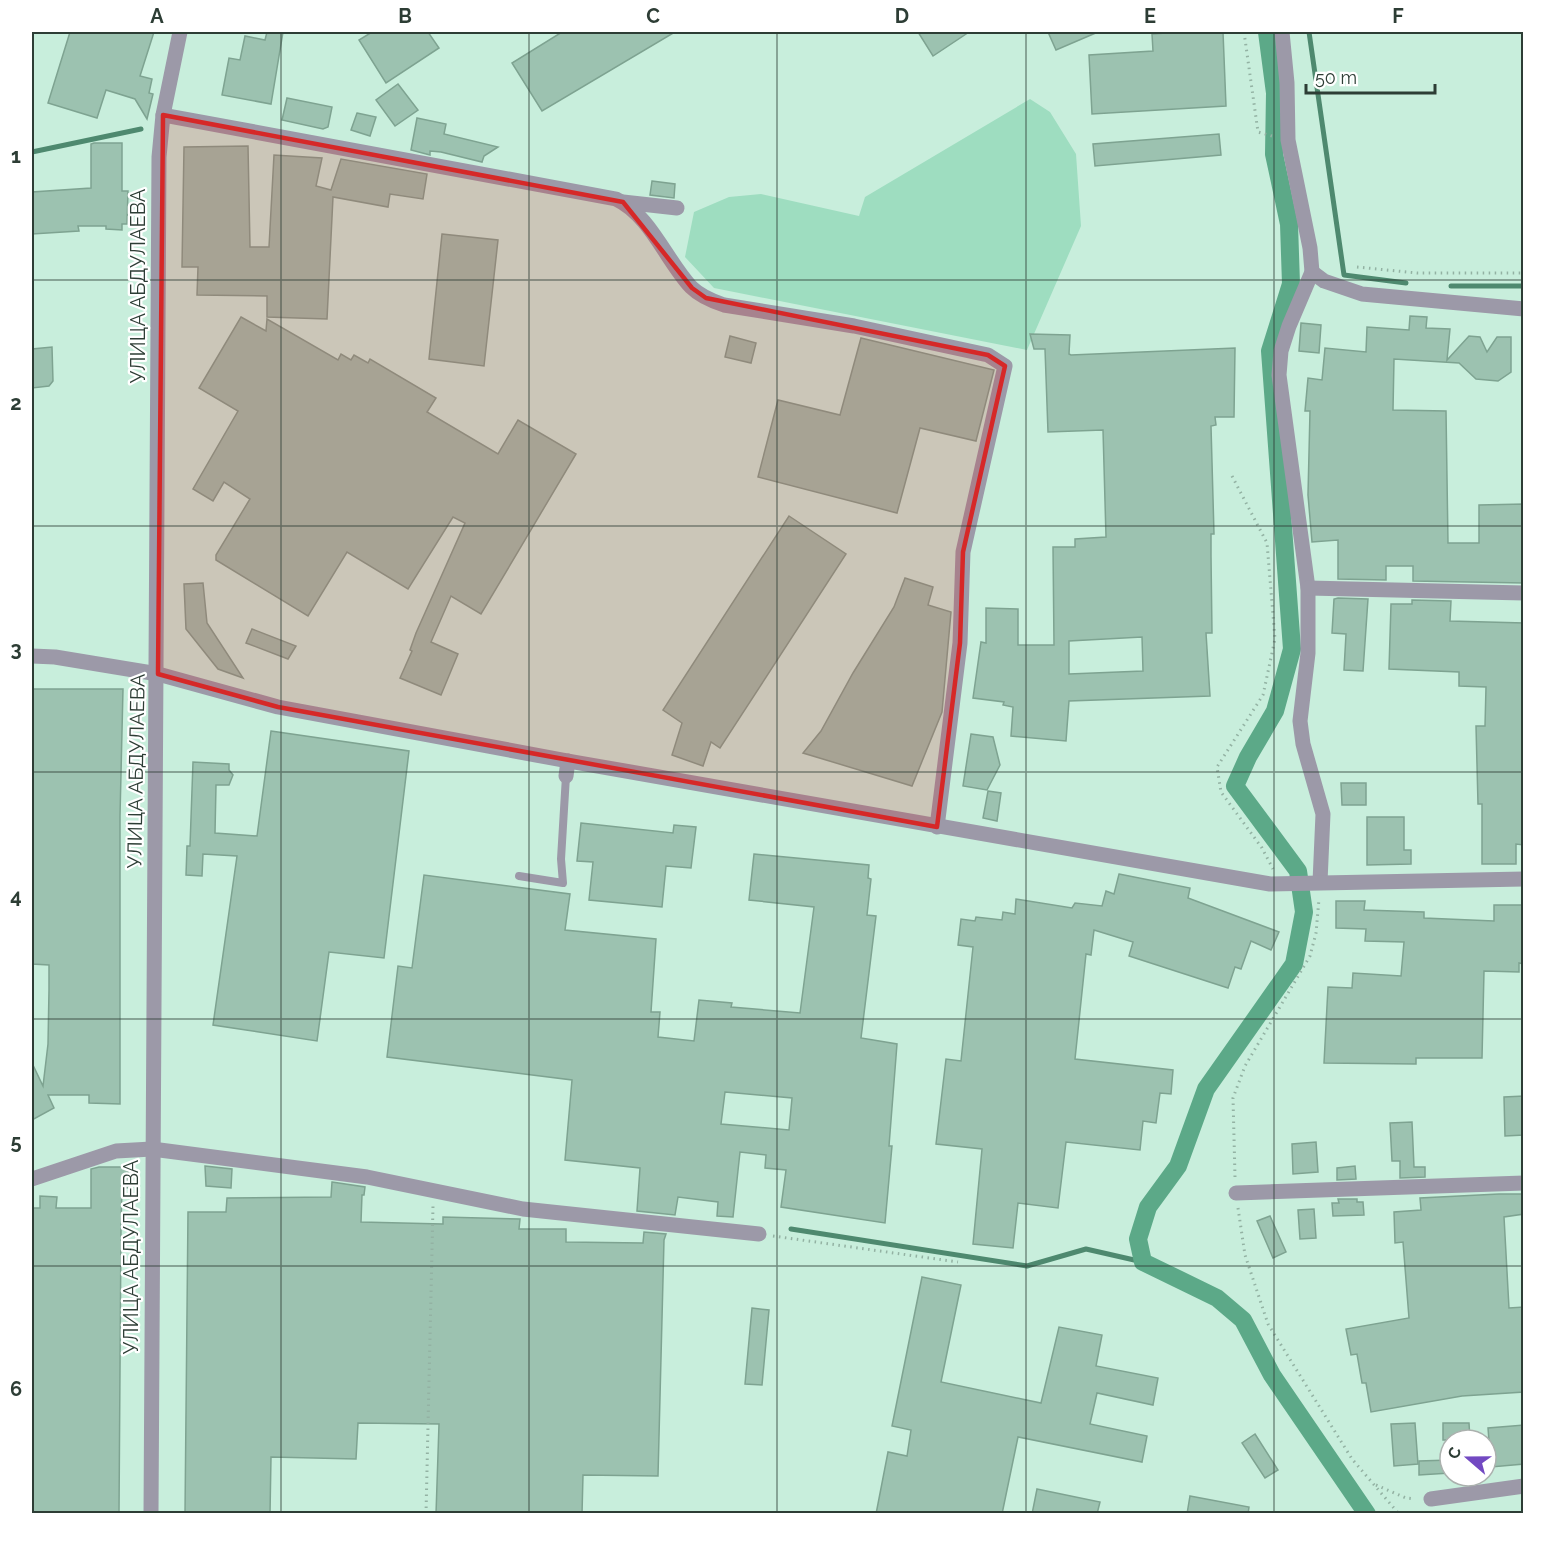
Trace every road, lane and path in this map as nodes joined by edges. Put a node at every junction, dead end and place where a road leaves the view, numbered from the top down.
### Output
1 (180, 32) edge
2 (1244, 32) edge
3 (1282, 32) edge
4 (163, 115) junction
5 (1258, 132) dead end
6 (623, 202) junction
7 (677, 208) dead end
8 (1357, 267) dead end
9 (1312, 273) junction
10 (1524, 273) edge
11 (1524, 309) edge
12 (1232, 476) dead end
13 (1308, 588) junction
14 (1524, 593) edge
15 (32, 656) edge
16 (158, 674) junction
17 (567, 769) junction
18 (938, 827) junction
19 (519, 876) dead end
20 (1524, 879) edge
21 (1314, 883) junction
22 (1282, 885) junction
23 (152, 1149) junction
24 (32, 1179) edge
25 (1524, 1183) edge
26 (433, 1192) junction
27 (1236, 1193) junction
28 (759, 1234) joint
29 (958, 1262) dead end
30 (1372, 1484) junction
31 (1524, 1486) edge
32 (1406, 1498) dead end
33 (1431, 1499) dead end
34 (151, 1514) edge
35 (426, 1514) edge
36 (1399, 1514) edge

1 - 4 street, УЛИЦА АБДУЛАЕВА
2 - 5 path
3 - 9 street
4 - 6 street
4 - 16 street, УЛИЦА АБДУЛАЕВА
6 - 7 street
6 - 18 street
8 - 10 path
9 - 11 street
9 - 13 street
12 - 22 path
13 - 14 street
13 - 21 street
15 - 16 street
16 - 17 street
16 - 23 street, УЛИЦА АБДУЛАЕВА
17 - 18 street
17 - 19 lane
18 - 22 street
20 - 21 street
21 - 22 street
21 - 27 path
23 - 24 street
23 - 26 street
23 - 34 street, УЛИЦА АБДУЛАЕВА
25 - 27 street
26 - 28 street
26 - 35 path
27 - 30 path
28 - 29 path
30 - 32 path
30 - 36 path
31 - 33 street

